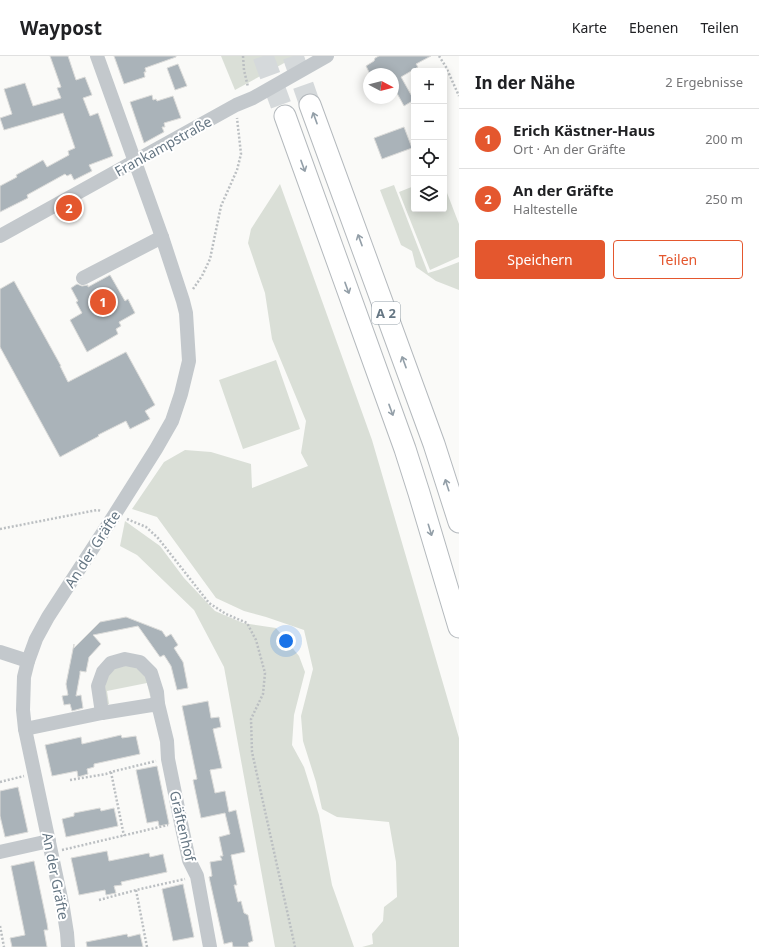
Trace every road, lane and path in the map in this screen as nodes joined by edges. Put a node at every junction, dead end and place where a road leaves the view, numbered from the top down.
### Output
1 (97, 56) edge
2 (243, 56) edge
3 (327, 56) edge
4 (439, 56) edge
5 (459, 96) edge
6 (253, 98) junction
7 (236, 105) junction
8 (310, 105) tunnel mouth
9 (285, 116) tunnel mouth
10 (136, 162) junction
11 (0, 236) edge
12 (162, 236) junction
13 (83, 278) dead end
14 (182, 301) junction
15 (115, 514) junction
16 (459, 522) edge
17 (0, 529) edge
18 (459, 627) edge
19 (0, 652) edge
20 (28, 661) junction
21 (158, 704) junction
22 (102, 713) junction
23 (25, 729) junction
24 (168, 758) junction
25 (110, 772) junction
26 (34, 774) junction
27 (70, 780) dead end
28 (0, 782) edge
29 (181, 823) junction
30 (124, 836) junction
31 (50, 847) junction
32 (0, 852) edge
33 (197, 876) junction
34 (136, 890) junction
35 (99, 900) dead end
36 (0, 926) edge
37 (4, 947) edge
38 (68, 947) edge
39 (148, 947) edge
40 (210, 947) edge
41 (295, 947) edge

1 - 10 street, An der Gräfte
2 - 6 path
3 - 6 street, Frankampstraße
4 - 5 path
6 - 7 street, Frankampstraße
7 - 10 street, Frankampstraße
7 - 14 path
16 -> 8 highway, A 2
9 -> 18 highway, A 2
10 - 11 street, Frankampstraße
10 - 12 street, An der Gräfte
12 - 13 street
12 - 14 street, An der Gräfte
14 - 15 street, An der Gräfte
15 - 17 path
15 - 20 street, An der Gräfte
15 - 41 path
19 - 20 street
20 - 23 street, An der Gräfte
21 - 22 street
21 - 22 street, Gräftenhof
21 - 24 street, Gräftenhof
22 - 23 street
23 - 26 street, An der Gräfte
24 - 25 path
24 - 29 street, Gräftenhof
25 - 27 path
25 - 30 path
26 - 28 path
26 - 31 street, An der Gräfte
29 - 30 path
29 - 33 street, Gräftenhof
30 - 31 path
31 - 32 street
31 - 38 street, An der Gräfte
33 - 34 path
33 - 40 street, Gräftenhof
34 - 35 path
34 - 39 path
36 - 37 path

